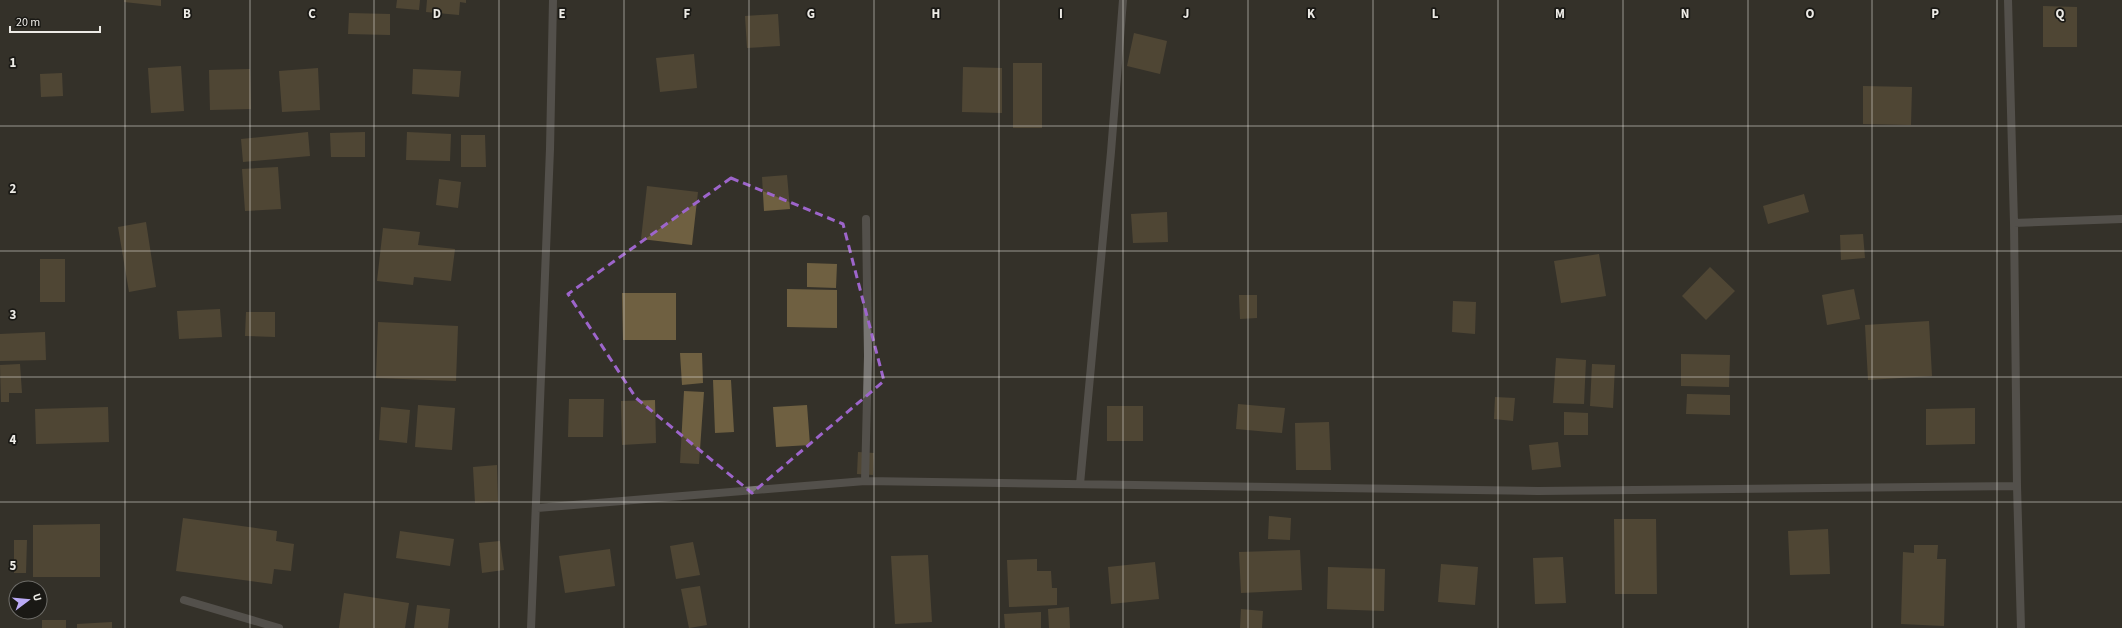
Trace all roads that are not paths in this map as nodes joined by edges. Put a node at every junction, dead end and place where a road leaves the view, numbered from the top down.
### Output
1 (553, 0) edge
2 (1123, 0) edge
3 (2008, 0) edge
4 (866, 219) dead end
5 (2122, 219) edge
6 (2014, 223) junction
7 (865, 481) junction
8 (1080, 484) junction
9 (2017, 486) junction
10 (537, 508) junction
11 (184, 600) dead end
12 (279, 628) edge
13 (531, 628) edge
14 (2021, 628) edge

1 - 10 street
2 - 8 street
3 - 6 street
4 - 7 street
5 - 6 street
6 - 9 street
7 - 8 street
7 - 10 street
8 - 9 street
9 - 14 street
10 - 13 street
11 - 12 street

